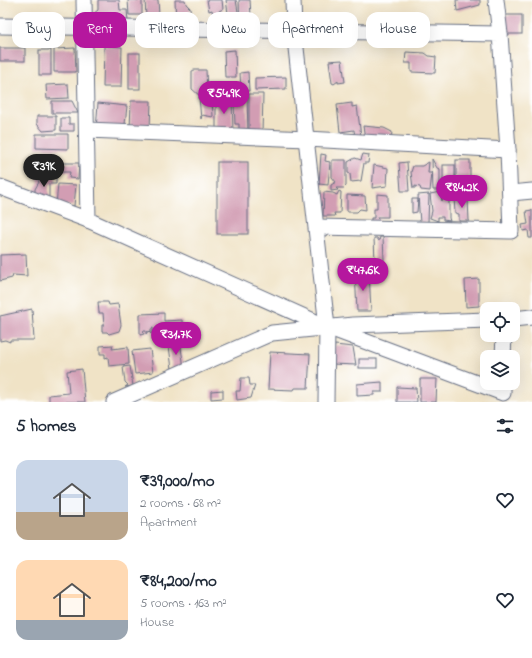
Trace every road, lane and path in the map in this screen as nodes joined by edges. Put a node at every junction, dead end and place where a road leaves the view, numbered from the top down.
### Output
1 (84, 0) edge
2 (293, 0) edge
3 (496, 0) edge
4 (84, 12) edge
5 (293, 12) edge
6 (0, 26) edge
7 (73, 28) edge
8 (127, 28) edge
9 (268, 30) edge
10 (358, 31) edge
11 (500, 34) junction
12 (85, 48) edge
13 (296, 48) edge
14 (87, 130) junction
15 (307, 139) junction
16 (508, 150) junction
17 (0, 187) edge
18 (532, 191) edge
19 (511, 193) junction
20 (88, 220) junction
21 (317, 227) junction
22 (532, 317) edge
23 (520, 318) edge
24 (480, 320) edge
25 (327, 326) junction
26 (480, 384) edge
27 (495, 390) edge
28 (503, 390) edge
29 (114, 402) edge
30 (326, 402) edge

1 - 4 street
2 - 5 street
3 - 11 street
6 - 7 street
8 - 9 street
10 - 11 street
11 - 16 street
12 - 14 street
13 - 15 street
14 - 15 street
14 - 20 street
15 - 16 street
15 - 21 street
16 - 19 street
17 - 20 street
18 - 19 street
19 - 21 street
20 - 25 street
21 - 25 street
22 - 23 street
24 - 25 street
25 - 26 street
25 - 29 street
25 - 30 street
27 - 28 street

